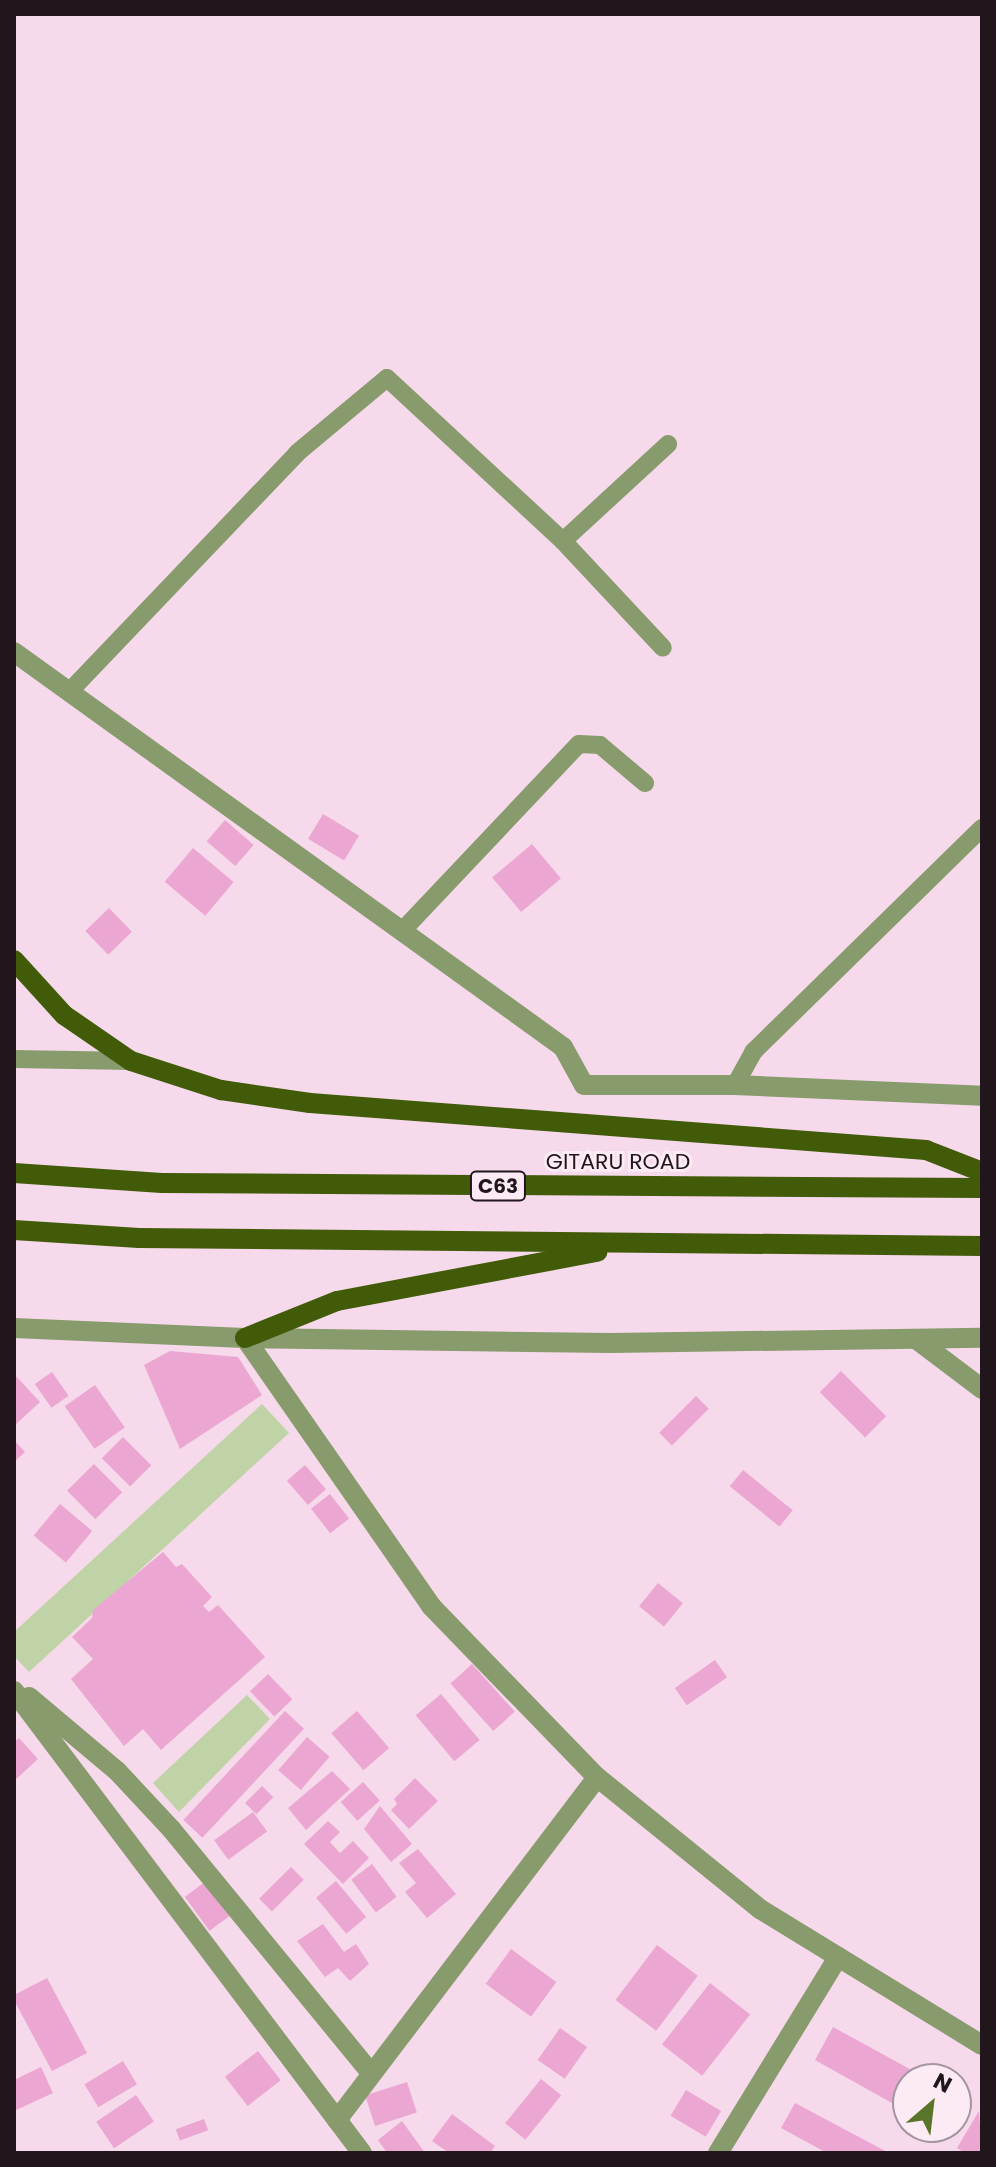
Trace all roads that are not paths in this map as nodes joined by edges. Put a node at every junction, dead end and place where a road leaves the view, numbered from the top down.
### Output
1 (668, 444) dead end
2 (563, 541) junction
3 (663, 648) dead end
4 (14, 652) edge
5 (69, 692) junction
6 (645, 783) dead end
7 (982, 828) edge
8 (402, 931) junction
9 (14, 960) edge
10 (14, 1059) edge
11 (131, 1061) junction
12 (735, 1085) junction
13 (982, 1096) edge
14 (982, 1172) edge
15 (14, 1173) edge
16 (982, 1188) edge
17 (14, 1230) edge
18 (640, 1243) junction
19 (982, 1246) edge
20 (14, 1328) edge
21 (245, 1338) junction
22 (982, 1338) edge
23 (916, 1339) junction
24 (982, 1389) edge
25 (14, 1684) edge
26 (14, 1691) edge
27 (597, 1777) junction
28 (838, 1957) junction
29 (982, 2045) edge
30 (372, 2074) junction
31 (337, 2120) junction
32 (362, 2153) edge
33 (718, 2153) edge

1 - 2 lane
2 - 3 lane
2 - 5 lane
4 - 5 street
5 - 8 street
6 - 8 lane
7 - 12 lane
8 - 12 street
9 - 11 main road
10 - 11 lane
11 - 14 main road
12 - 13 street
15 - 16 main road, GITARU ROAD / C63
17 - 18 main road
18 - 19 main road
18 - 21 main road
20 - 21 street
21 - 23 street
21 - 27 street
22 - 23 street
23 - 24 street
25 - 30 street
26 - 31 street
27 - 28 street
27 - 30 street
28 - 29 street
28 - 33 street
30 - 31 street
31 - 32 street

